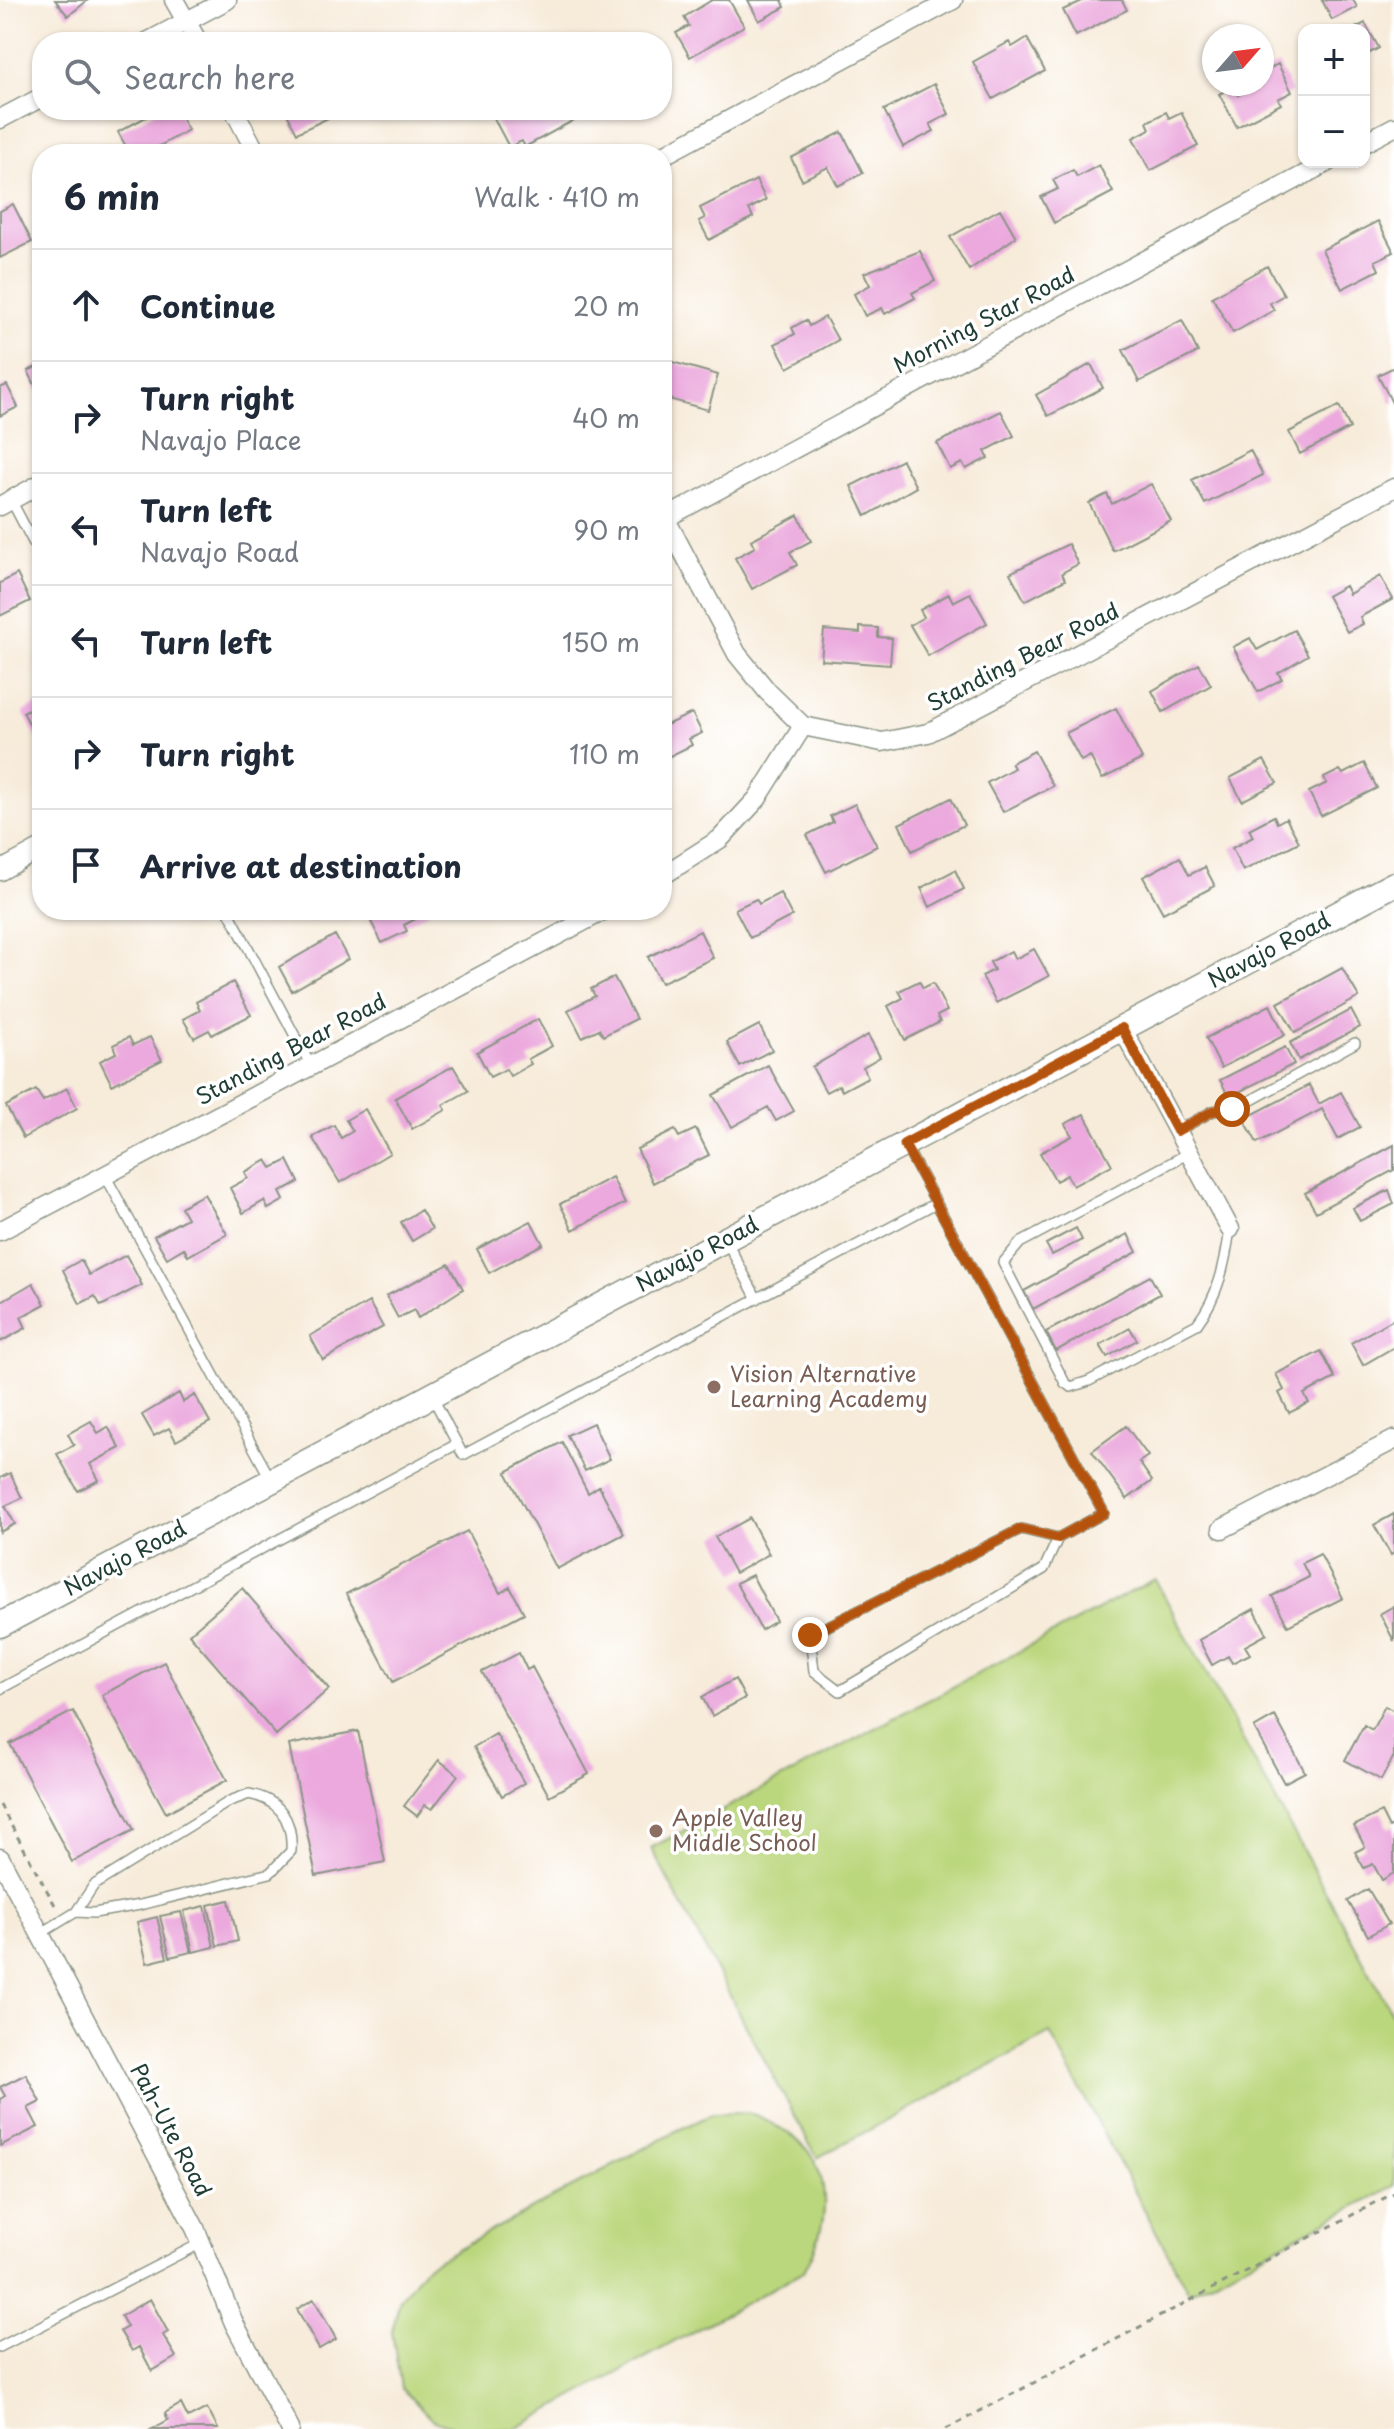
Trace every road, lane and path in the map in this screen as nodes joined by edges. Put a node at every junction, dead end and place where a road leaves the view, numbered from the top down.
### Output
1 (174, 0) edge
2 (227, 0) edge
3 (953, 0) edge
4 (187, 22) junction
5 (167, 32) edge
6 (192, 32) edge
7 (32, 102) edge
8 (0, 119) edge
9 (239, 120) edge
10 (1394, 127) edge
11 (1370, 140) edge
12 (252, 144) edge
13 (672, 151) edge
14 (1317, 168) edge
15 (32, 488) edge
16 (1394, 488) edge
17 (5, 503) edge
18 (672, 511) edge
19 (672, 533) edge
20 (32, 544) edge
21 (803, 726) junction
22 (32, 853) edge
23 (672, 870) edge
24 (0, 871) edge
25 (1394, 884) edge
26 (233, 920) edge
27 (586, 920) edge
28 (1122, 1028) junction
29 (1355, 1043) dead end
30 (311, 1066) junction
31 (1177, 1131) junction
32 (904, 1144) junction
33 (1189, 1153) junction
34 (105, 1175) junction
35 (936, 1203) junction
36 (1230, 1229) joint
37 (0, 1231) edge
38 (725, 1239) junction
39 (757, 1299) junction
40 (431, 1396) junction
41 (1394, 1440) edge
42 (457, 1444) junction
43 (271, 1481) junction
44 (1222, 1529) dead end
45 (1058, 1538) junction
46 (0, 1625) edge
47 (0, 1689) edge
48 (0, 1805) edge
49 (0, 1858) edge
50 (76, 1912) junction
51 (62, 1919) junction
52 (40, 1934) junction
53 (1394, 2193) edge
54 (201, 2243) junction
55 (0, 2347) edge
56 (290, 2429) edge
57 (946, 2429) edge

1 - 4 street
2 - 4 street
3 - 13 street
4 - 5 street
4 - 6 street
7 - 8 street
9 - 12 street
10 - 11 street
14 - 18 street, Morning Star Road
15 - 17 street
16 - 21 street, Standing Bear Road
17 - 20 lane
19 - 21 street
21 - 23 street
22 - 24 street
25 - 28 main road, Navajo Road
26 - 30 lane
27 - 30 street, Standing Bear Road
28 - 31 street
28 - 32 main road, Navajo Road
29 - 31 lane
30 - 34 street, Standing Bear Road
31 - 33 street
32 - 35 lane
32 - 38 main road, Navajo Road
33 - 36 street
33 - 36 lane
34 - 37 street, Standing Bear Road
34 - 43 lane
35 - 39 lane
35 - 45 lane
38 - 39 lane
38 - 40 main road, Navajo Road
39 - 42 lane
40 - 42 lane
40 - 43 main road, Navajo Road
41 - 44 street
42 - 47 lane
43 - 46 main road, Navajo Road
45 - 45 lane
48 - 51 path
49 - 52 street, Pah-Ute Road
50 - 50 lane
50 - 51 lane
51 - 52 lane
52 - 54 street, Pah-Ute Road
53 - 57 path
54 - 55 lane
54 - 56 street, Pah-Ute Road

